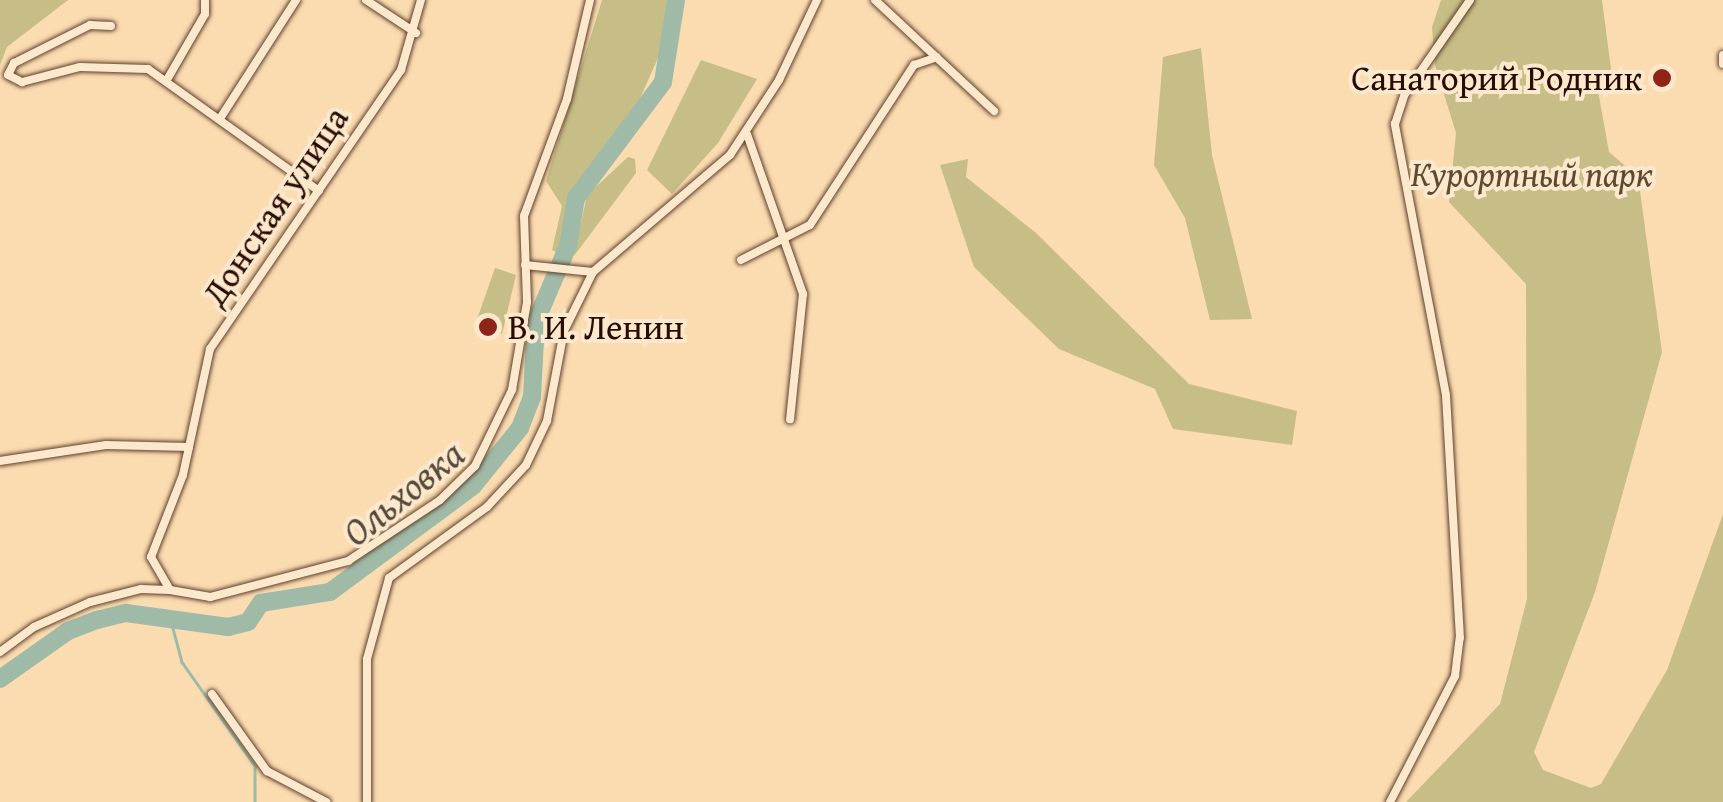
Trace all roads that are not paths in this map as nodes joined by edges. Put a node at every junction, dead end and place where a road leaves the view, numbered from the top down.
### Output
1 (205, 0) edge
2 (296, 0) edge
3 (366, 0) edge
4 (590, 0) edge
5 (817, 0) edge
6 (875, 0) edge
7 (1470, 0) edge
8 (423, 1) edge
9 (111, 26) dead end
10 (416, 33) junction
11 (1723, 56) edge
12 (938, 57) junction
13 (1723, 64) edge
14 (168, 78) junction
15 (994, 111) dead end
16 (222, 117) junction
17 (747, 134) junction
18 (319, 191) junction
19 (786, 240) junction
20 (740, 260) dead end
21 (525, 266) junction
22 (593, 272) junction
23 (790, 420) dead end
24 (190, 447) junction
25 (0, 461) edge
26 (170, 590) junction
27 (0, 652) edge
28 (212, 694) dead end
29 (326, 802) edge
30 (366, 802) edge
31 (1390, 802) edge

1 - 14 street
2 - 16 street
3 - 10 street
4 - 21 street
5 - 17 street
6 - 12 street
7 - 31 street
8 - 10 street, Донская улица
9 - 14 street
10 - 18 street, Донская улица
11 - 13 street
12 - 15 street
12 - 19 street
14 - 16 street
16 - 18 street
17 - 19 street
17 - 22 street
18 - 24 street, Донская улица
19 - 20 street
19 - 23 street
21 - 22 street
21 - 26 street
22 - 30 street
24 - 25 street
24 - 26 street, Донская улица
26 - 27 street
28 - 29 street

